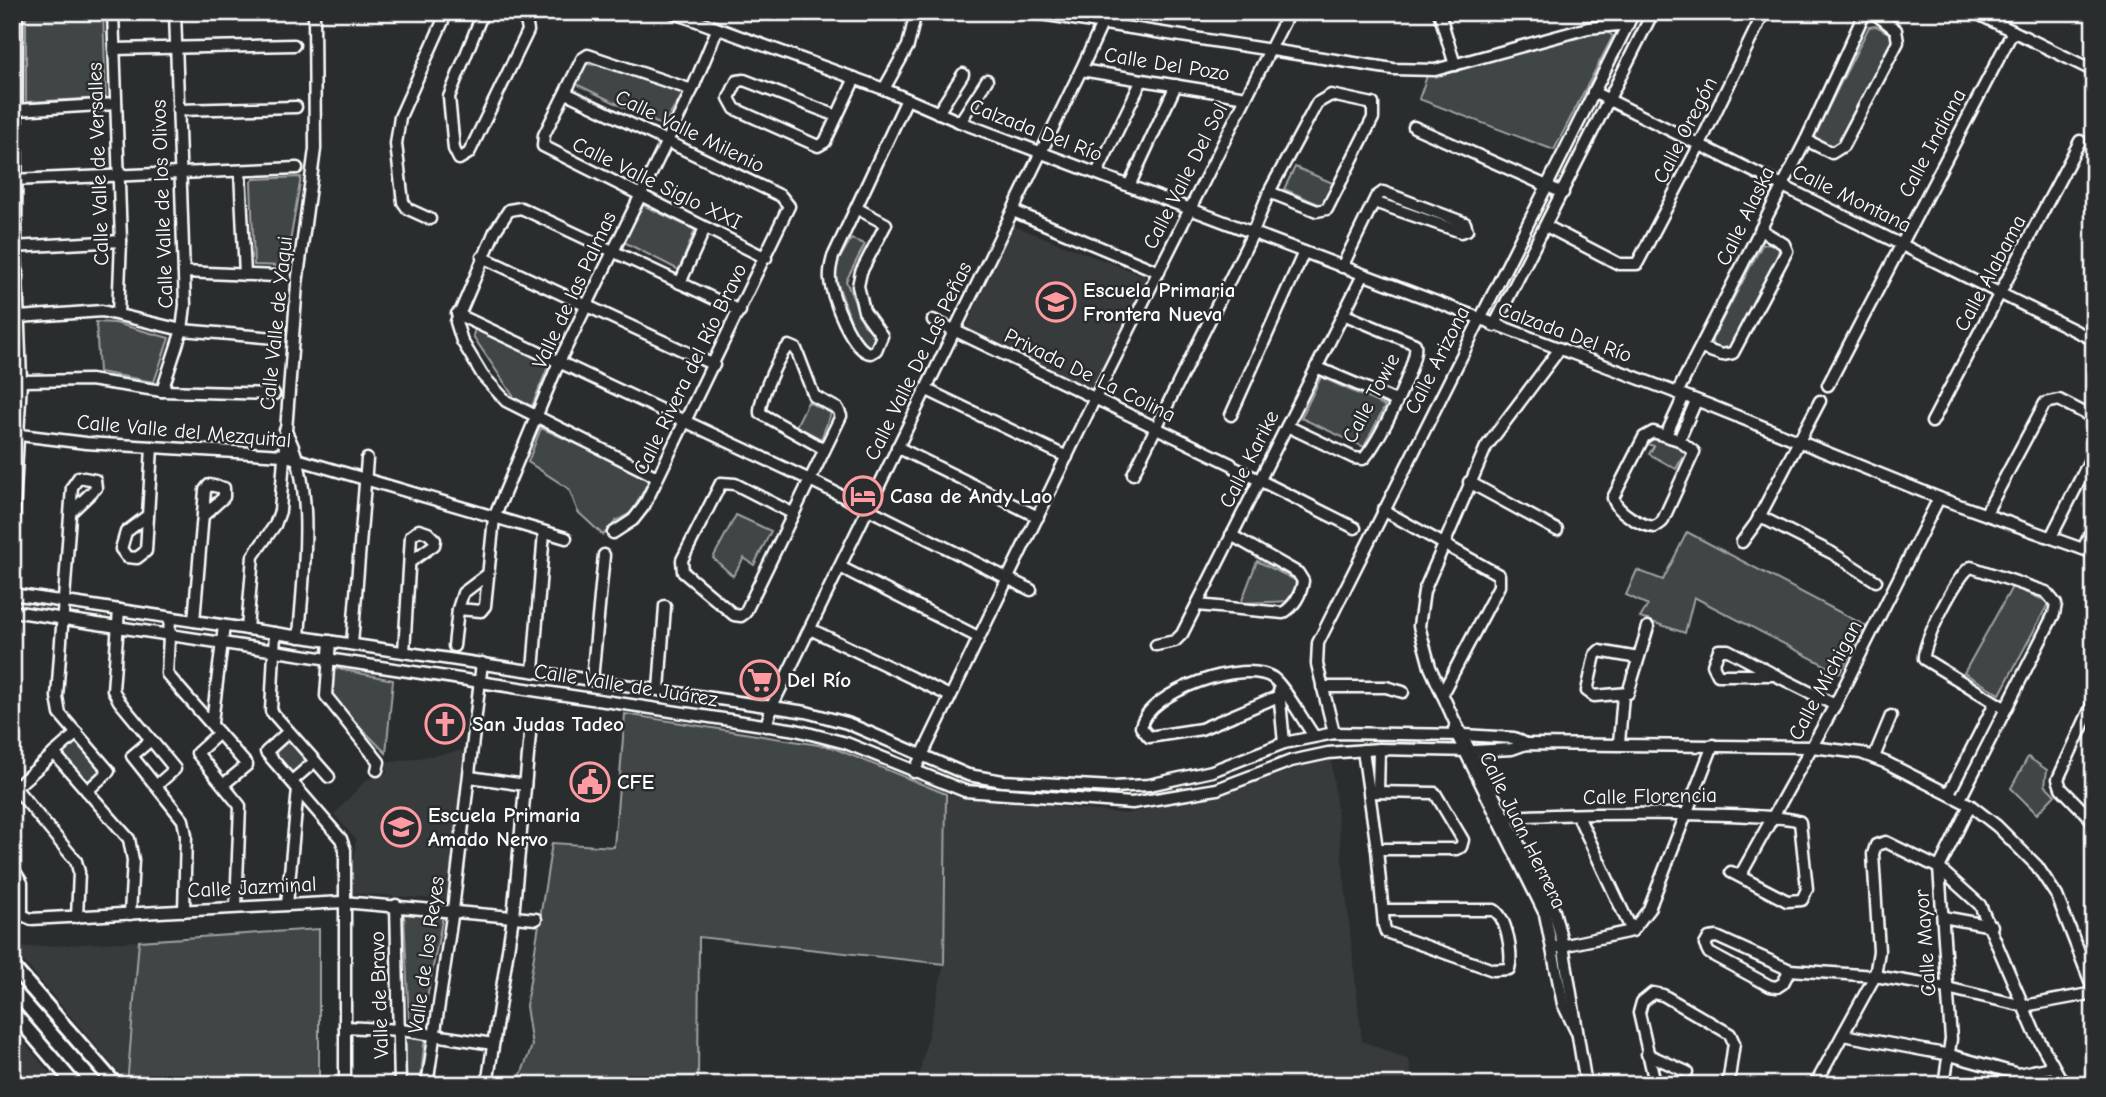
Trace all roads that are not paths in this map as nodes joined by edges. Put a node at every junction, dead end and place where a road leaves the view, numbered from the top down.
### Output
1 (16, 12) edge
2 (113, 12) edge
3 (175, 12) edge
4 (314, 12) edge
5 (447, 12) edge
6 (483, 12) edge
7 (508, 12) edge
8 (672, 12) edge
9 (916, 12) edge
10 (1028, 12) edge
11 (1104, 12) edge
12 (1289, 12) edge
13 (1439, 12) edge
14 (1634, 12) edge
15 (1653, 12) edge
16 (1765, 12) edge
17 (1975, 12) edge
18 (1867, 14) edge
19 (1102, 24) junction
20 (1628, 24) junction
21 (717, 30) junction
22 (2012, 31) junction
23 (294, 45) dead end
24 (176, 48) junction
25 (114, 50) junction
26 (1270, 50) junction
27 (1455, 65) junction
28 (15, 70) edge
29 (1081, 71) junction
30 (2094, 71) edge
31 (963, 74) dead end
32 (855, 78) junction
33 (987, 80) dead end
34 (1142, 80) junction
35 (1176, 85) junction
36 (884, 89) junction
37 (692, 90) junction
38 (1593, 92) junction
39 (566, 93) junction
40 (1247, 97) junction
41 (907, 99) junction
42 (1610, 100) junction
43 (116, 104) junction
44 (296, 107) dead end
45 (17, 110) junction
46 (178, 110) junction
47 (938, 113) junction
48 (837, 116) junction
49 (960, 122) junction
50 (1414, 127) dead end
51 (1806, 140) junction
52 (666, 141) junction
53 (2080, 141) dead end
54 (1700, 144) junction
55 (1041, 152) junction
56 (297, 168) dead end
57 (240, 171) junction
58 (180, 173) junction
59 (1097, 173) junction
60 (119, 176) junction
61 (14, 180) edge
62 (1546, 185) junction
63 (1781, 185) junction
64 (1129, 186) junction
65 (1274, 190) junction
66 (1563, 193) junction
67 (640, 194) junction
68 (1374, 202) junction
69 (856, 208) junction
70 (1191, 209) junction
71 (788, 210) joint
72 (1013, 211) junction
73 (430, 219) dead end
74 (1546, 226) junction
75 (705, 228) junction
76 (1761, 230) junction
77 (1253, 235) junction
78 (121, 241) junction
79 (1901, 243) junction
80 (14, 247) edge
81 (613, 252) junction
82 (1304, 252) junction
83 (482, 257) junction
84 (766, 258) junction
85 (1342, 267) junction
86 (184, 272) junction
87 (1159, 272) junction
88 (246, 275) junction
89 (1363, 275) junction
90 (276, 276) dead end
91 (680, 283) junction
92 (2002, 292) junction
93 (587, 305) junction
94 (740, 311) junction
95 (118, 314) junction
96 (457, 314) junction
97 (1343, 314) junction
98 (19, 317) junction
99 (933, 320) dead end
100 (1478, 320) junction
101 (1494, 326) junction
102 (183, 330) junction
103 (955, 331) junction
104 (275, 338) dead end
105 (2094, 340) edge
106 (1701, 348) junction
107 (1559, 350) junction
108 (559, 362) junction
109 (714, 365) junction
110 (1316, 367) junction
111 (21, 381) junction
112 (1828, 385) dead end
113 (927, 390) junction
114 (162, 391) junction
115 (274, 394) dead end
116 (1681, 395) junction
117 (1095, 398) junction
118 (1396, 401) junction
119 (1696, 401) junction
120 (1820, 401) dead end
121 (1231, 415) dead end
122 (537, 418) junction
123 (2094, 418) edge
124 (685, 422) junction
125 (1932, 422) dead end
126 (1287, 426) junction
127 (18, 427) edge
128 (1156, 427) junction
129 (285, 430) junction
130 (1666, 435) junction
131 (1679, 440) junction
132 (1797, 442) junction
133 (152, 447) junction
134 (897, 447) junction
135 (824, 449) junction
136 (2094, 452) edge
137 (283, 455) junction
138 (1067, 457) junction
139 (298, 459) junction
140 (367, 459) dead end
141 (1133, 474) dead end
142 (657, 477) junction
143 (365, 478) junction
144 (810, 480) junction
145 (1259, 481) junction
146 (1469, 482) junction
147 (1939, 498) junction
148 (868, 508) junction
149 (73, 510) dead end
150 (1383, 510) junction
151 (792, 513) junction
152 (1986, 513) junction
153 (204, 515) dead end
154 (147, 516) dead end
155 (1759, 516) junction
156 (1038, 517) junction
157 (494, 518) junction
158 (2094, 526) edge
159 (1355, 528) dead end
160 (1557, 530) dead end
161 (544, 532) junction
162 (613, 533) dead end
163 (1231, 534) junction
164 (2051, 537) junction
165 (566, 538) dead end
166 (1445, 542) junction
167 (1742, 542) dead end
168 (12, 548) edge
169 (2090, 550) edge
170 (604, 555) dead end
171 (410, 562) dead end
172 (840, 567) junction
173 (488, 574) junction
174 (1007, 578) junction
175 (1876, 581) dead end
176 (1031, 590) dead end
177 (12, 594) edge
178 (64, 602) junction
179 (1197, 605) junction
180 (665, 606) dead end
181 (458, 609) junction
182 (119, 610) junction
183 (12, 611) edge
184 (170, 618) junction
185 (62, 619) junction
186 (194, 621) junction
187 (224, 625) junction
188 (118, 627) junction
189 (1648, 627) dead end
190 (247, 629) junction
191 (810, 629) junction
192 (275, 633) junction
193 (169, 635) junction
194 (299, 636) junction
195 (978, 637) junction
196 (330, 641) junction
197 (221, 643) junction
198 (352, 644) junction
199 (1156, 645) dead end
200 (454, 646) dead end
201 (273, 650) junction
202 (389, 650) junction
203 (404, 652) junction
204 (438, 657) junction
205 (1638, 658) junction
206 (328, 659) junction
207 (482, 663) junction
208 (387, 668) junction
209 (533, 671) junction
210 (434, 675) junction
211 (1775, 676) junction
212 (592, 680) junction
213 (480, 682) junction
214 (624, 685) junction
215 (1322, 687) junction
216 (659, 690) junction
217 (1282, 692) junction
218 (1403, 692) dead end
219 (1442, 694) junction
220 (1623, 695) junction
221 (950, 696) junction
222 (2094, 701) edge
223 (1995, 703) junction
224 (621, 704) junction
225 (1835, 705) junction
226 (772, 706) junction
227 (2006, 709) junction
228 (1891, 716) dead end
229 (212, 722) junction
230 (766, 726) junction
231 (77, 733) junction
232 (219, 733) junction
233 (287, 733) junction
234 (1334, 733) junction
235 (530, 734) dead end
236 (1434, 734) junction
237 (1459, 735) junction
238 (1314, 736) junction
239 (151, 740) junction
240 (1284, 743) junction
241 (1619, 743) junction
242 (1526, 744) junction
243 (1713, 745) junction
244 (1812, 747) junction
245 (1379, 749) junction
246 (1363, 750) junction
247 (1434, 750) junction
248 (1467, 750) junction
249 (54, 753) junction
250 (922, 756) junction
251 (1874, 757) junction
252 (314, 762) junction
253 (377, 770) dead end
254 (1212, 771) junction
255 (914, 772) junction
256 (968, 775) junction
257 (329, 777) dead end
258 (470, 777) junction
259 (224, 783) junction
260 (14, 785) edge
261 (157, 785) junction
262 (295, 785) junction
263 (525, 785) junction
264 (1217, 789) junction
265 (87, 791) junction
266 (965, 791) junction
267 (1373, 792) junction
268 (1949, 793) junction
269 (1965, 802) junction
270 (1685, 815) junction
271 (1578, 816) junction
272 (1772, 816) junction
273 (1503, 818) junction
274 (1800, 822) joint
275 (2094, 822) edge
276 (1377, 849) junction
277 (12, 867) edge
278 (1940, 869) junction
279 (343, 902) junction
280 (287, 904) junction
281 (396, 905) junction
282 (236, 907) junction
283 (453, 910) junction
284 (1383, 910) junction
285 (184, 911) junction
286 (130, 914) junction
287 (513, 916) junction
288 (77, 917) junction
289 (1942, 917) junction
290 (536, 919) dead end
291 (1992, 926) junction
292 (1632, 932) junction
293 (1558, 947) junction
294 (12, 966) edge
295 (1790, 970) junction
296 (1875, 976) junction
297 (1947, 988) junction
298 (2094, 992) edge
299 (2024, 1006) junction
300 (12, 1011) edge
301 (345, 1027) junction
302 (401, 1030) junction
303 (434, 1035) junction
304 (1843, 1035) junction
305 (493, 1044) junction
306 (1647, 1054) junction
307 (1950, 1055) junction
308 (2052, 1067) junction
309 (1686, 1072) dead end
310 (1655, 1083) edge
311 (75, 1085) edge
312 (116, 1085) edge
313 (345, 1085) edge
314 (400, 1085) edge
315 (428, 1085) edge
316 (487, 1085) edge
317 (1586, 1085) edge
318 (1728, 1085) edge
319 (1815, 1085) edge
320 (1944, 1085) edge
321 (2064, 1085) edge

1 - 28 street
2 - 25 street, Calle Valle de Versalles
3 - 24 street, Calle Valle de los Olivos
4 - 129 street, Calle Valle de Yaqui
5 - 73 street
6 - 7 street
8 - 21 street, Calzada Del Río
9 - 36 street
10 - 19 street
11 - 19 street, Calle Valle De Las Peñas
12 - 26 street, Calle Valle Del Sol
13 - 27 street
14 - 20 street, Calle Arizona
15 - 42 street, Calle Arizona
16 - 54 street, Calle Oregón
17 - 22 street
18 - 51 street, Calle Alaska
18 - 51 street
19 - 26 street
19 - 29 street, Calle Valle De Las Peñas
20 - 27 street
20 - 38 street, Calle Arizona
21 - 32 street, Calzada Del Río
21 - 37 street, Valle de las Palmas
22 - 30 street
22 - 79 street, Calle Indiana
23 - 24 street
24 - 25 street
24 - 46 street, Calle Valle de los Olivos
25 - 43 street, Calle Valle de Versalles
26 - 27 street
26 - 40 street, Calle Valle Del Sol
28 - 45 street
29 - 34 street, Calle Del Pozo
29 - 55 street, Calle Valle De Las Peñas
31 - 47 street
32 - 36 street, Calzada Del Río
32 - 48 street
33 - 49 street
34 - 35 street, Calle Del Pozo
34 - 59 street
35 - 40 street, Calle Del Pozo
35 - 64 street
36 - 41 street, Calzada Del Río
37 - 39 street
37 - 52 street, Valle de las Palmas
38 - 42 street, Calle Montana
38 - 62 street, Calle Arizona
39 - 52 street, Calle Valle Milenio
39 - 67 street, Calle Valle Siglo XXI
40 - 70 street, Calle Valle Del Sol
41 - 47 street, Calzada Del Río
41 - 69 street
42 - 54 street, Calle Montana
42 - 66 street, Calle Arizona
43 - 45 street
43 - 60 street, Calle Valle de Versalles
44 - 46 street
45 - 61 street
46 - 58 street, Calle Valle de los Olivos
47 - 49 street, Calzada Del Río
48 - 48 street
49 - 55 street, Calzada Del Río
50 - 62 street
51 - 63 street, Calle Alaska
52 - 67 street, Valle de las Palmas
52 - 71 street, Calle Valle Milenio
53 - 92 street, Calle Alabama
54 - 63 street, Calle Montana
54 - 74 street, Calle Oregón
55 - 59 street, Calzada Del Río
55 - 72 street, Calle Valle De Las Peñas
56 - 57 street
57 - 58 street
57 - 88 street
58 - 60 street
58 - 86 street, Calle Valle de los Olivos
59 - 64 street, Calzada Del Río
60 - 61 street
60 - 78 street, Calle Valle de Versalles
61 - 80 street
62 - 66 street
62 - 100 street, Calle Arizona
63 - 76 street, Calle Alaska
63 - 79 street, Calle Montana
64 - 70 street, Calzada Del Río
65 - 65 street
65 - 77 street
66 - 74 street, Calle Arizona
67 - 75 street, Calle Valle Siglo XXI
67 - 81 street, Valle de las Palmas
68 - 68 street
68 - 85 street
69 - 69 street
70 - 77 street, Calzada Del Río
70 - 87 street, Calle Valle Del Sol
71 - 84 street, Calle Rivera del Río Bravo
72 - 87 street
72 - 103 street, Calle Valle De Las Peñas
74 - 101 street, Calle Arizona
75 - 84 street, Calle Valle Siglo XXI
75 - 91 street
76 - 106 street, Calle Alaska
76 - 106 street
77 - 82 street, Calzada Del Río
77 - 128 street
78 - 80 street
78 - 95 street, Calle Valle de Versalles
79 - 92 street, Calle Montana
79 - 112 street, Calle Indiana
80 - 98 street
81 - 83 street
81 - 91 street
81 - 93 street, Valle de las Palmas
82 - 85 street, Calzada Del Río
82 - 121 street
83 - 93 street
83 - 96 street
84 - 94 street, Calle Rivera del Río Bravo
85 - 89 street, Calzada Del Río
86 - 88 street
86 - 102 street, Calle Valle de los Olivos
87 - 117 street, Calle Valle Del Sol
88 - 90 street
89 - 97 street, Calle Karike
89 - 100 street, Calzada Del Río
91 - 94 street
92 - 105 street, Calle Montana
92 - 125 street, Calle Alabama
93 - 108 street, Valle de las Palmas
93 - 109 street
94 - 109 street, Calle Rivera del Río Bravo
95 - 98 street
95 - 102 street
96 - 108 street
96 - 122 street
97 - 110 street, Calle Karike
97 - 118 street, Calle Towie
98 - 111 street
99 - 103 street, Privada De La Colina
100 - 101 street, Calzada Del Río
100 - 150 street, Calle Arizona
101 - 107 street, Calzada Del Río
102 - 104 street
102 - 114 street, Calle Valle de los Olivos
103 - 113 street, Calle Valle De Las Peñas
103 - 117 street, Privada De La Colina
106 - 116 street, Calle Alaska
107 - 116 street, Calzada Del Río
107 - 146 street, Calle Juan Herrera
108 - 122 street, Valle de las Palmas
108 - 124 street
109 - 124 street, Calle Rivera del Río Bravo
110 - 118 street
110 - 126 street, Calle Karike
111 - 114 street
111 - 127 street
113 - 134 street, Calle Valle De Las Peñas
113 - 138 street
114 - 115 street
116 - 119 street, Calzada Del Río
116 - 130 street, Calle Alaska
117 - 128 street, Privada De La Colina
117 - 138 street, Calle Valle Del Sol
118 - 126 street, Calle Towie
119 - 131 street
119 - 132 street, Calzada Del Río
120 - 132 street
122 - 142 street
122 - 157 street, Valle de las Palmas
123 - 152 street
124 - 142 street, Calle Rivera del Río Bravo
124 - 144 street
126 - 145 street, Calle Karike
127 - 133 street, Calle Valle del Mezquital
127 - 168 street
128 - 141 street
128 - 145 street, Privada De La Colina
129 - 137 street, Calle Valle de Yaqui
129 - 139 street
130 - 131 street
130 - 131 street
132 - 147 street, Calzada Del Río
132 - 155 street
133 - 137 street, Calle Valle del Mezquital
133 - 154 street
134 - 148 street, Calle Valle De Las Peñas
134 - 156 street
135 - 135 street
135 - 144 street
136 - 164 street
137 - 139 street, Calle Valle del Mezquital
137 - 190 street, Calle Valle de Yaqui
138 - 156 street, Calle Valle Del Sol
139 - 143 street, Calle Valle del Mezquital
139 - 194 street
140 - 143 street
142 - 162 street, Calle Rivera del Río Bravo
143 - 157 street, Calle Valle del Mezquital
143 - 198 street
144 - 148 street
144 - 151 street
145 - 159 street, Privada De La Colina
145 - 163 street, Calle Karike
146 - 160 street
146 - 166 street, Calle Juan Herrera
147 - 152 street, Calzada Del Río
147 - 225 street, Calle Míchigan
148 - 172 street, Calle Valle De Las Peñas
148 - 174 street
149 - 178 street
150 - 166 street
150 - 215 street, Calle Arizona
151 - 151 street
152 - 164 street, Calzada Del Río
153 - 186 street
155 - 167 street
155 - 175 street
156 - 174 street, Calle Valle Del Sol
157 - 161 street, Calle Valle del Mezquital
157 - 173 street, Valle de las Palmas
158 - 169 street
161 - 165 street, Calle Valle del Mezquital
161 - 209 street
163 - 179 street, Calle Karike
163 - 179 street
164 - 169 street, Calzada Del Río
166 - 219 street, Calle Juan Herrera
166 - 219 street
170 - 212 street
171 - 203 street
172 - 191 street, Calle Valle De Las Peñas
172 - 195 street
173 - 181 street
173 - 181 street, Valle de las Palmas
174 - 176 street
174 - 195 street, Calle Valle Del Sol
177 - 178 street, Calle Valle de Juárez
178 - 182 street, Calle Valle de Juárez
178 - 185 street
179 - 199 street, Calle Karike
180 - 216 street
181 - 200 street
182 - 184 street, Calle Valle de Juárez
182 - 188 street
183 - 185 street, Calle Valle de Juárez
184 - 186 street, Calle Valle de Juárez
184 - 193 street
185 - 188 street, Calle Valle de Juárez
185 - 231 street
186 - 187 street, Calle Valle de Juárez
187 - 190 street, Calle Valle de Juárez
187 - 197 street
188 - 193 street, Calle Valle de Juárez
188 - 239 street
189 - 205 street
190 - 192 street, Calle Valle de Juárez
191 - 221 street
191 - 226 street, Calle Valle De Las Peñas
192 - 194 street, Calle Valle de Juárez
192 - 201 street
193 - 197 street, Calle Valle de Juárez
193 - 229 street
194 - 196 street, Calle Valle de Juárez
195 - 221 street, Calle Valle Del Sol
196 - 198 street, Calle Valle de Juárez
196 - 206 street
197 - 201 street, Calle Valle de Juárez
197 - 229 street
198 - 202 street, Calle Valle de Juárez
201 - 206 street, Calle Valle de Juárez
201 - 233 street
202 - 203 street, Calle Valle de Juárez
202 - 208 street
203 - 204 street, Calle Valle de Juárez
204 - 207 street, Calle Valle de Juárez
204 - 210 street
205 - 220 street
205 - 220 street
206 - 208 street, Calle Valle de Juárez
206 - 253 street
207 - 209 street, Calle Valle de Juárez
207 - 213 street, Valle de los Reyes
208 - 210 street, Calle Valle de Juárez
209 - 212 street, Calle Valle de Juárez
210 - 213 street, Calle Valle de Juárez
211 - 211 street
211 - 225 street
212 - 214 street, Calle Valle de Juárez
213 - 224 street, Calle Valle de Juárez
213 - 258 street, Valle de los Reyes
214 - 216 street, Calle Valle de Juárez
214 - 224 street
215 - 218 street
215 - 234 street, Calle Arizona
216 - 226 street, Calle Valle de Juárez
217 - 217 street
217 - 238 street
217 - 240 street
219 - 237 street, Calle Juan Herrera
220 - 241 street
221 - 250 street, Calle Valle Del Sol
222 - 275 street
223 - 227 street
223 - 227 street, Calle Mayor
223 - 268 street
224 - 230 street, Calle Valle de Juárez
225 - 244 street, Calle Míchigan
226 - 230 street, Calle Valle De Las Peñas
226 - 250 street, Calle Valle de Juárez
227 - 269 street, Calle Mayor
228 - 251 street
229 - 232 street
230 - 255 street, Calle Valle de Juárez
231 - 249 street
231 - 265 street
232 - 259 street
232 - 259 street
233 - 252 street
233 - 262 street
234 - 236 street, Calle Valle de Juárez
234 - 238 street, Calle Valle de Juárez
235 - 263 street
236 - 237 street, Calle Valle de Juárez
236 - 247 street
237 - 242 street, Calle Valle de Juárez
237 - 248 street, Calle Juan Herrera
238 - 240 street, Calle Valle de Juárez
239 - 261 street
239 - 261 street
240 - 254 street, Calle Valle de Juárez
241 - 242 street
241 - 243 street
242 - 248 street, Calle Valle de Juárez
243 - 244 street
243 - 270 street
244 - 251 street
244 - 272 street, Calle Míchigan
245 - 246 street, Calle Valle de Juárez
245 - 247 street, Calle Valle de Juárez
245 - 267 street
246 - 264 street, Calle Valle de Juárez
246 - 267 street
247 - 248 street, Calle Valle de Juárez
248 - 273 street, Calle Juan Herrera
249 - 260 street
249 - 265 street
250 - 255 street, Calle Valle Del Sol
250 - 256 street, Calle Valle de Juárez
251 - 268 street
252 - 257 street
252 - 262 street
254 - 256 street, Calle Valle de Juárez
254 - 264 street
255 - 266 street, Calle Valle de Juárez
256 - 266 street
258 - 263 street
258 - 283 street, Valle de los Reyes
259 - 282 street
260 - 288 street
261 - 285 street
262 - 279 street
262 - 280 street
263 - 287 street
264 - 266 street, Calle Valle de Juárez
265 - 286 street
267 - 276 street
267 - 276 street
268 - 269 street
269 - 278 street, Calle Mayor
269 - 298 street
270 - 271 street, Calle Florencia
270 - 272 street, Calle Florencia
270 - 292 street
271 - 273 street, Calle Florencia
271 - 292 street
272 - 274 street, Calle Florencia
272 - 274 street, Calle Míchigan
273 - 293 street, Calle Juan Herrera
276 - 284 street
277 - 288 street, Calle Jazminal
278 - 289 street, Calle Mayor
278 - 291 street
278 - 296 street
279 - 280 street, Calle Jazminal
279 - 281 street, Calle Jazminal
279 - 301 street
280 - 282 street, Calle Jazminal
281 - 283 street, Calle Jazminal
281 - 302 street, Valle de Bravo
282 - 285 street, Calle Jazminal
283 - 287 street, Calle Jazminal
283 - 303 street, Valle de los Reyes
284 - 284 street
285 - 286 street, Calle Jazminal
286 - 288 street, Calle Jazminal
287 - 290 street, Calle Jazminal
287 - 305 street
289 - 291 street
289 - 297 street, Calle Mayor
291 - 299 street
292 - 293 street
293 - 317 street, Calle Juan Herrera
294 - 312 main road
295 - 295 street
295 - 296 street
296 - 297 street
296 - 304 street
297 - 299 street
297 - 307 street, Calle Mayor
298 - 299 street
299 - 308 street
300 - 311 main road
301 - 302 street
301 - 313 street
302 - 303 street
302 - 314 street, Valle de Bravo
303 - 305 street
303 - 315 street, Valle de los Reyes
304 - 307 street
304 - 319 street
305 - 316 street
306 - 309 street
306 - 310 street
306 - 318 street
307 - 308 street
307 - 320 street, Calle Mayor
308 - 321 street

